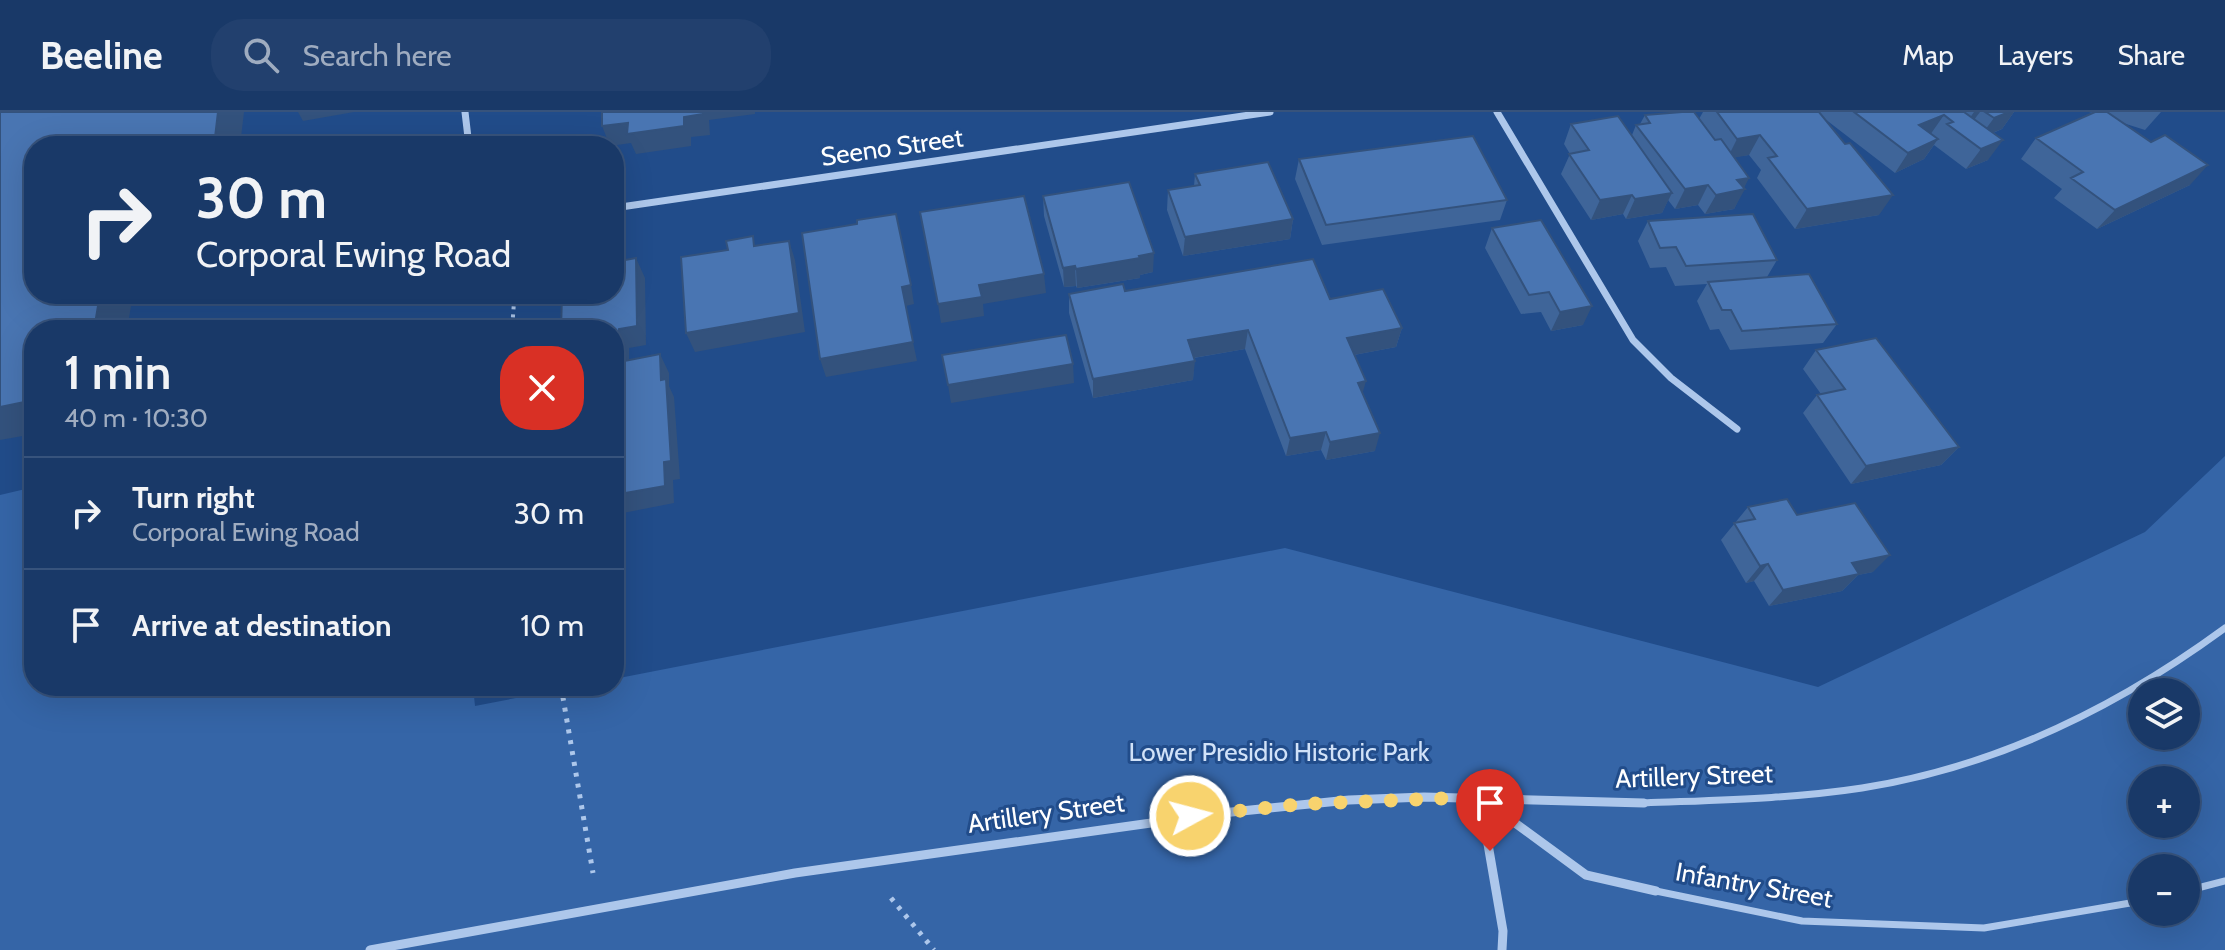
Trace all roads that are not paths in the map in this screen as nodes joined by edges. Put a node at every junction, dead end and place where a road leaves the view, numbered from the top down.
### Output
1 (465, 112) edge
2 (1270, 112) edge
3 (1497, 112) edge
4 (468, 136) edge
5 (624, 207) edge
6 (1737, 429) dead end
7 (2225, 628) edge
8 (1480, 797) junction
9 (1644, 803) joint
10 (2225, 881) edge
11 (2200, 887) edge
12 (1656, 891) joint
13 (2128, 903) edge
14 (370, 950) edge
15 (1502, 950) edge

1 - 4 street
2 - 5 street, Seeno Street
3 - 6 street
7 - 9 lane, Artillery Street
8 - 9 street, Artillery Street
8 - 12 street, Infantry Street
8 - 14 street, Artillery Street
8 - 15 street
10 - 11 lane
12 - 13 lane, Infantry Street

